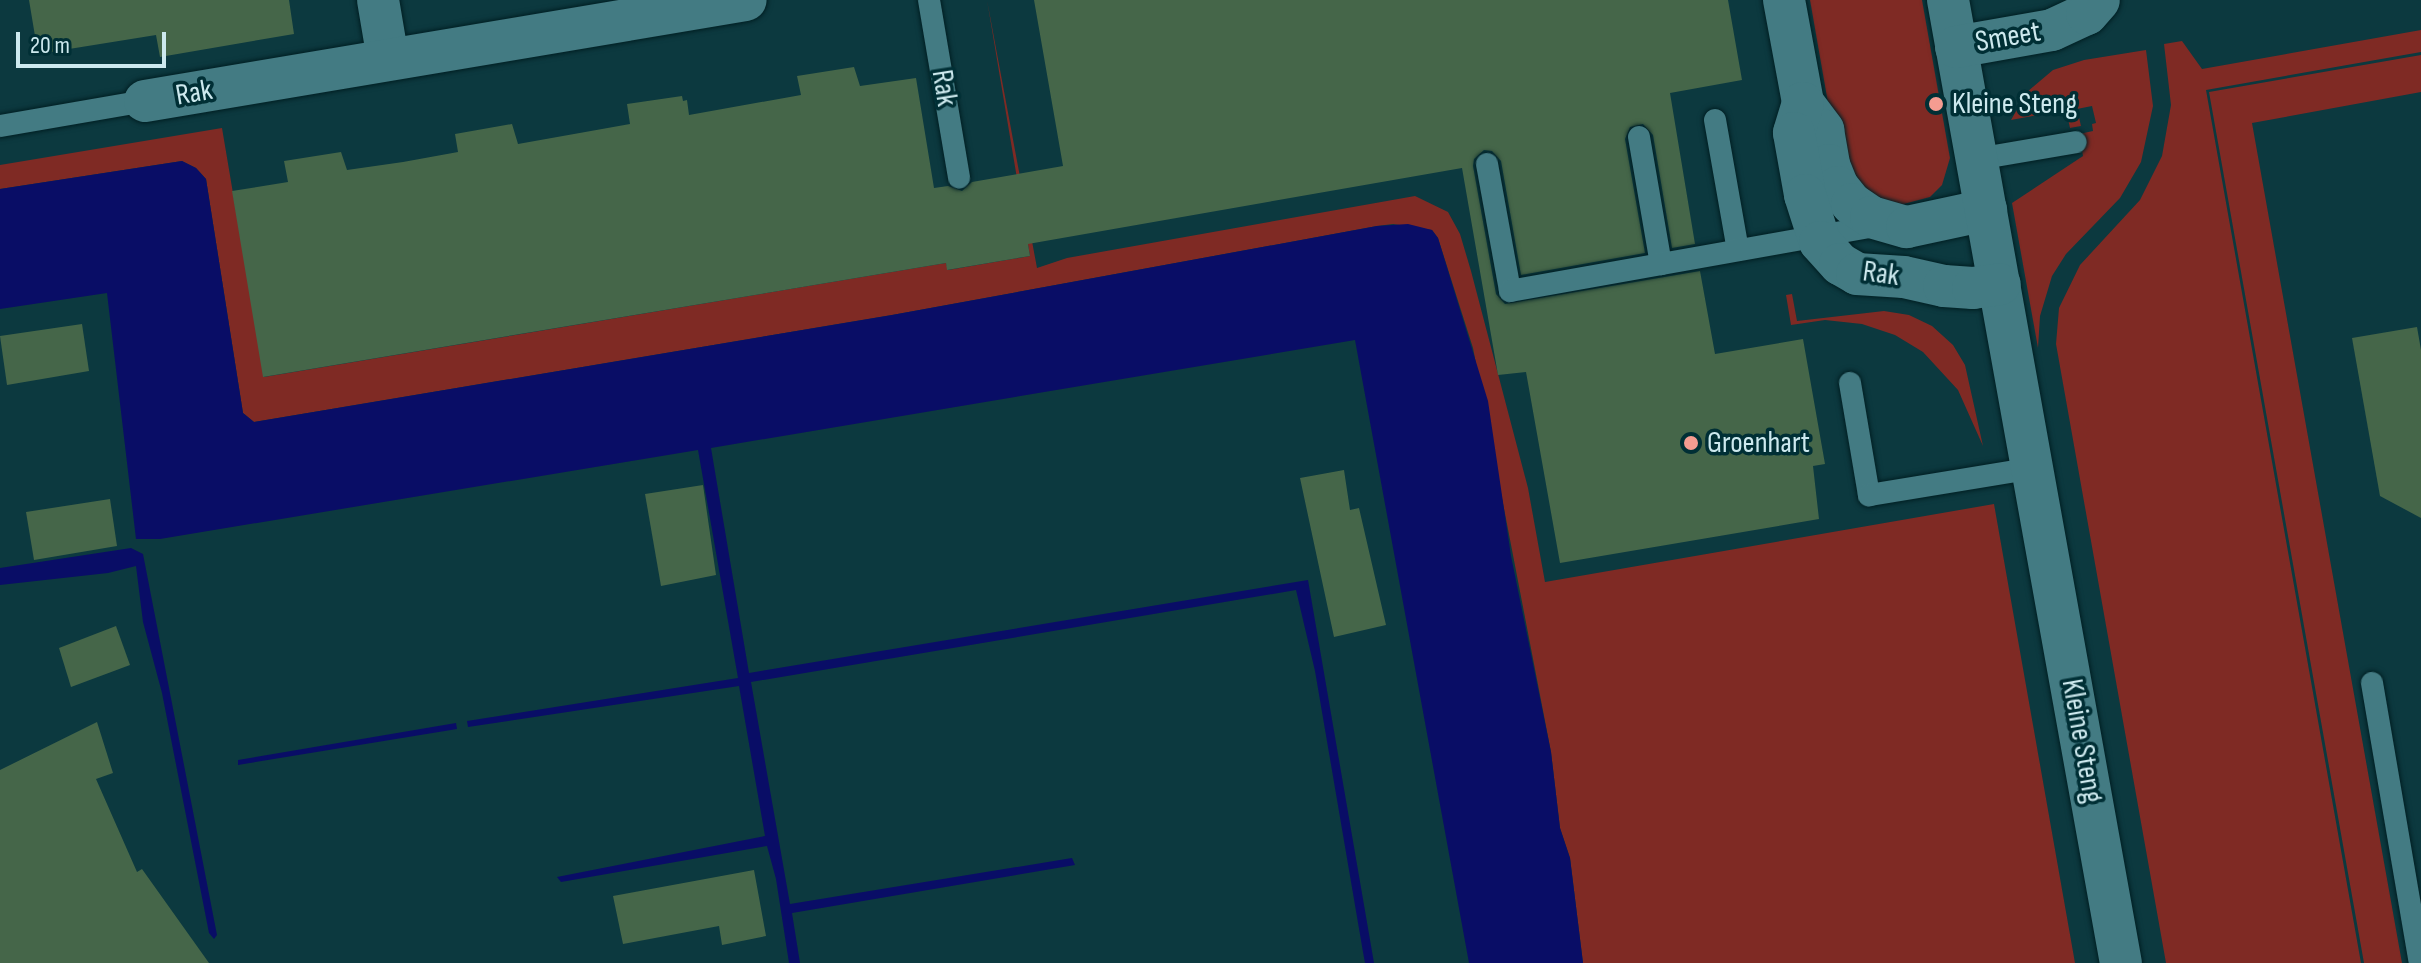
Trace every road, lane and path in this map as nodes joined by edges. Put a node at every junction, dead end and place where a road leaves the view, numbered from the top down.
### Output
1 (378, 0) edge
2 (746, 0) edge
3 (929, 0) edge
4 (1784, 0) edge
5 (1948, 0) edge
6 (2099, 0) edge
7 (1956, 47) junction
8 (388, 59) junction
9 (145, 101) joint
10 (1803, 103) junction
11 (1715, 120) dead end
12 (0, 126) edge
13 (1639, 137) dead end
14 (2076, 142) dead end
15 (1977, 159) junction
16 (1487, 164) dead end
17 (959, 177) dead end
18 (1986, 210) junction
19 (1888, 224) junction
20 (1818, 236) junction
21 (1738, 250) junction
22 (1661, 264) junction
23 (2000, 284) junction
24 (1850, 383) dead end
25 (2033, 468) junction
26 (2372, 683) dead end
27 (2121, 963) edge
28 (2420, 963) edge

1 - 8 street
2 - 8 street, Rak
3 - 17 lane, Rak
4 - 10 street, Rak
5 - 7 street, Kleine Steng
6 - 7 street, Smeet
7 - 15 street, Kleine Steng
8 - 9 street, Rak
9 - 12 lane, Rak
10 - 19 street, Rak
10 - 20 street, Rak
11 - 21 lane
13 - 22 lane
14 - 15 lane
15 - 18 street, Kleine Steng
16 - 22 lane
18 - 19 street, Rak
18 - 23 street, Kleine Steng
19 - 20 lane
20 - 21 lane
20 - 23 street, Rak
21 - 22 lane
23 - 25 street, Kleine Steng
24 - 25 lane
25 - 27 street, Kleine Steng
26 - 28 lane

